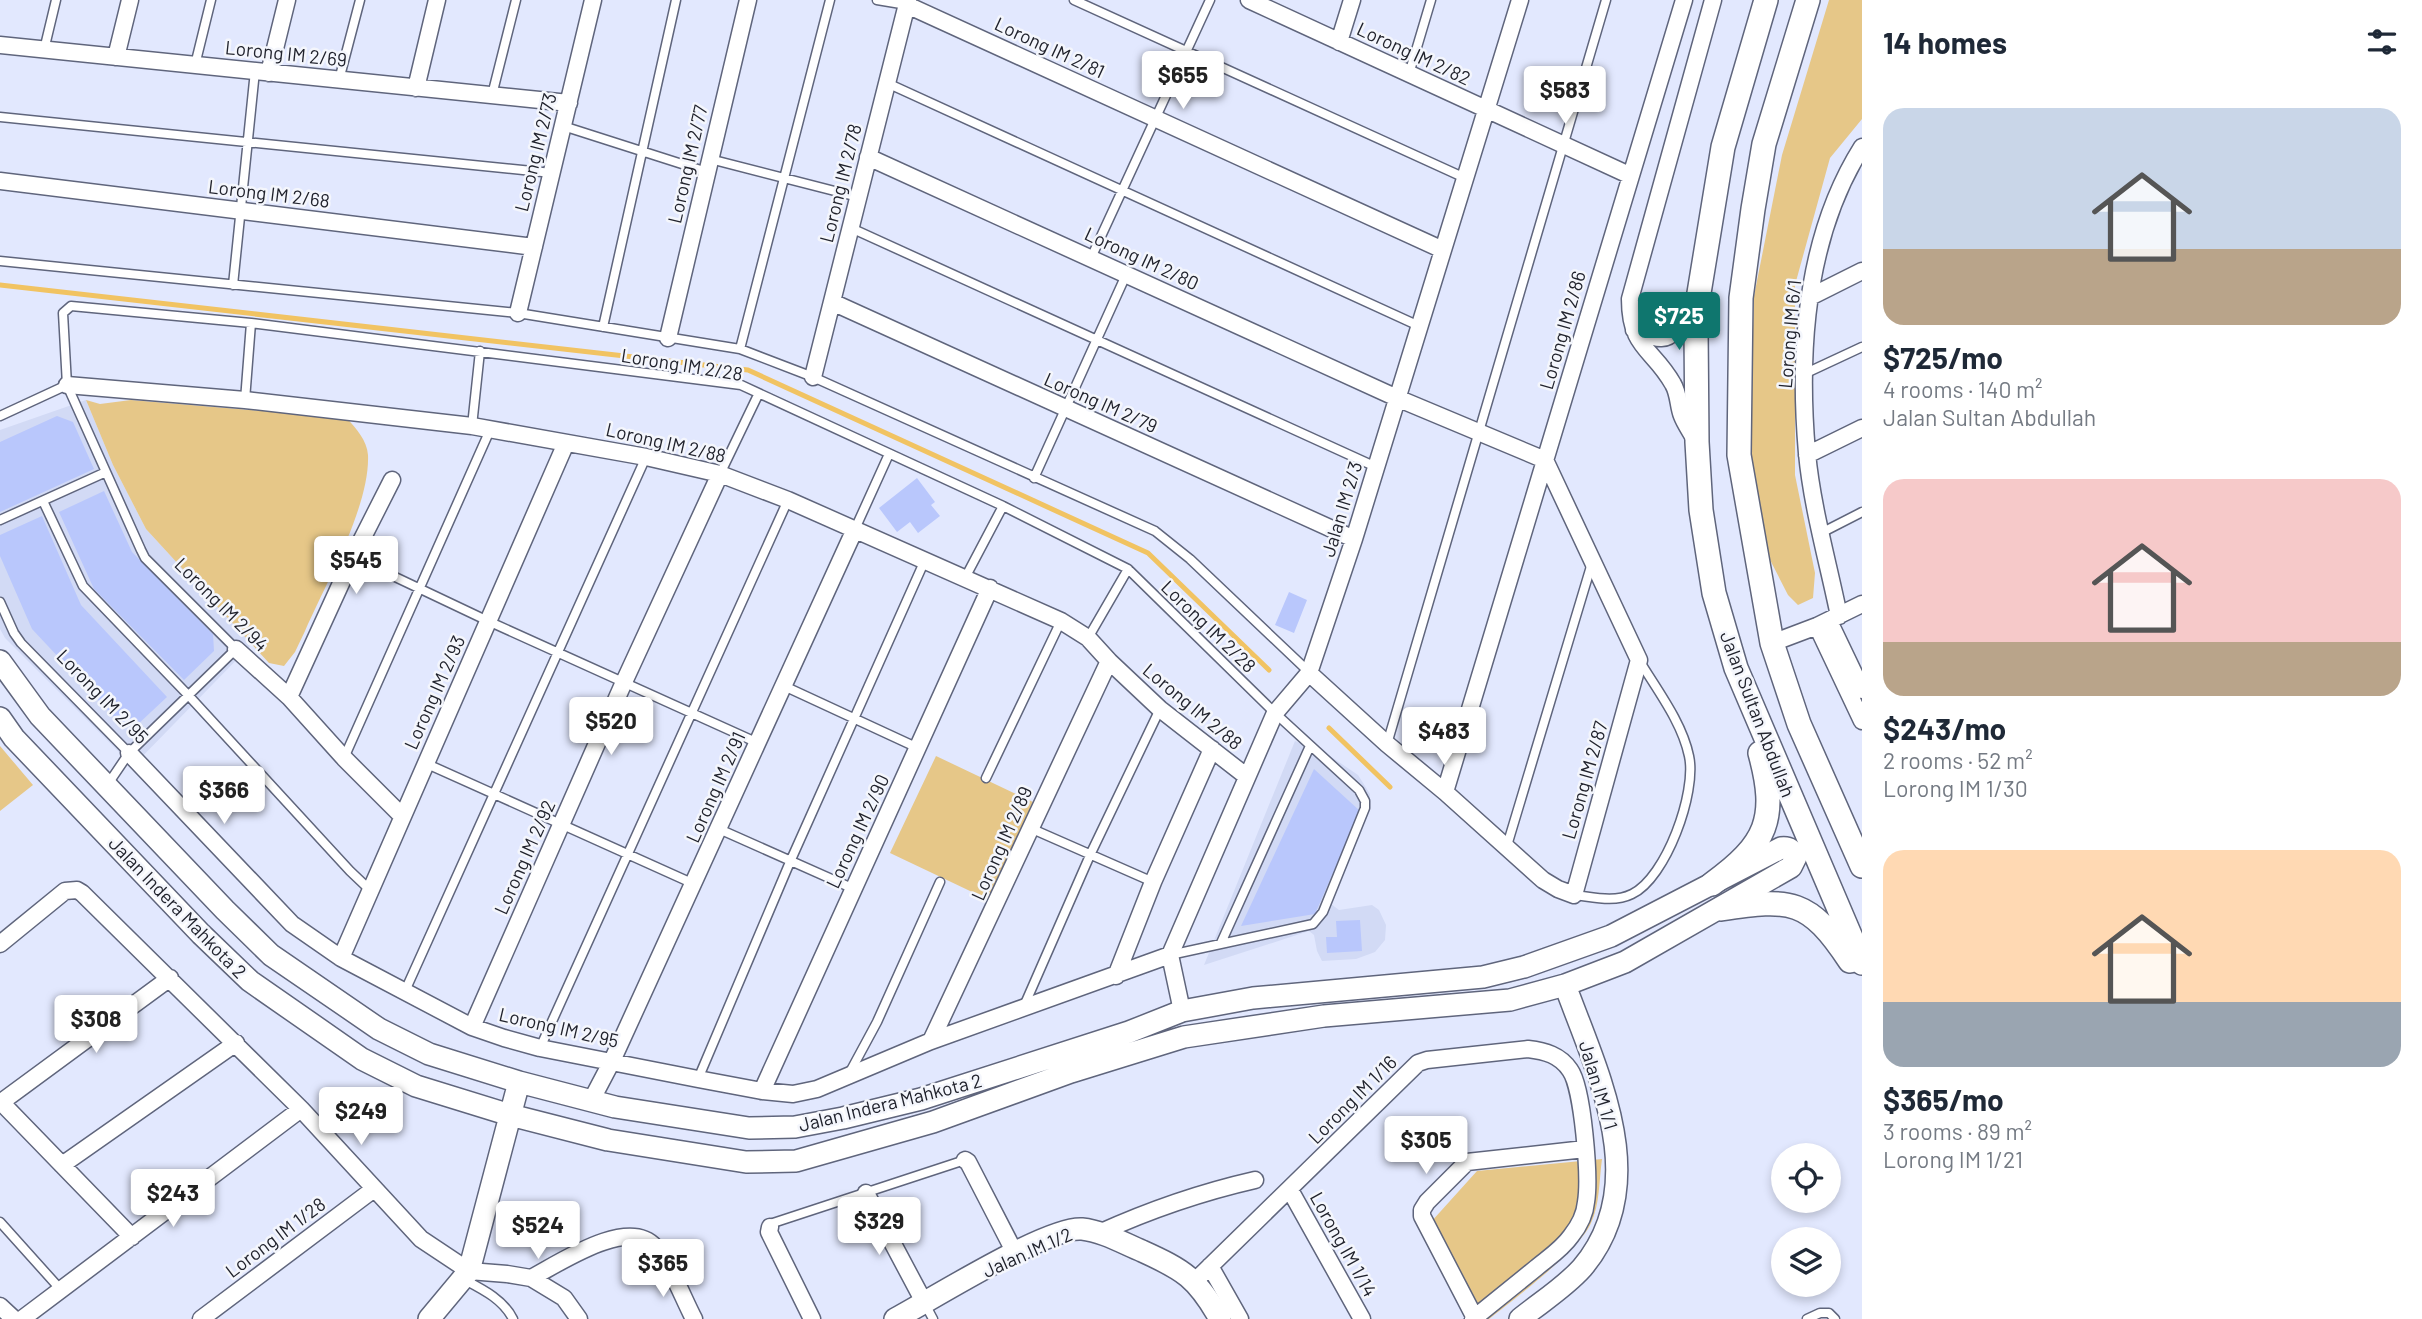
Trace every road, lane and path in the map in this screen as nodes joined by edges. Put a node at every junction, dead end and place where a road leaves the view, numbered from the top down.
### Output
1 (56, 0) edge
2 (130, 0) edge
3 (211, 0) edge
4 (287, 0) edge
5 (359, 0) edge
6 (437, 0) edge
7 (516, 0) edge
8 (593, 0) edge
9 (676, 0) edge
10 (748, 0) edge
11 (830, 0) edge
12 (877, 0) edge
13 (1074, 0) edge
14 (1210, 0) edge
15 (1249, 0) edge
16 (1352, 0) edge
17 (1431, 0) edge
18 (1520, 0) edge
19 (1606, 0) edge
20 (1684, 0) edge
21 (1713, 0) edge
22 (1766, 0) edge
23 (1808, 0) edge
24 (908, 2) edge
25 (1273, 5) edge
26 (1339, 42) junction
27 (0, 45) edge
28 (44, 50) junction
29 (1186, 51) junction
30 (116, 57) junction
31 (194, 65) junction
32 (262, 72) junction
33 (1409, 74) junction
34 (339, 80) junction
35 (887, 83) junction
36 (416, 88) junction
37 (492, 95) junction
38 (569, 103) junction
39 (1486, 110) junction
40 (0, 117) edge
41 (1155, 118) junction
42 (563, 126) junction
43 (248, 142) junction
44 (1564, 145) junction
45 (1862, 147) edge
46 (642, 151) junction
47 (868, 157) junction
48 (709, 165) junction
49 (552, 173) junction
50 (1629, 175) junction
51 (784, 178) junction
52 (1465, 178) junction
53 (0, 181) edge
54 (1122, 190) junction
55 (858, 197) junction
56 (241, 211) junction
57 (850, 228) junction
58 (534, 247) junction
59 (1443, 250) junction
60 (1091, 258) junction
61 (0, 261) edge
62 (1862, 271) edge
63 (1126, 275) junction
64 (233, 285) junction
65 (1810, 297) junction
66 (1698, 299) junction
67 (832, 302) junction
68 (518, 313) junction
69 (251, 323) junction
70 (1419, 326) junction
71 (603, 327) junction
72 (1634, 330) junction
73 (667, 338) junction
74 (1097, 340) junction
75 (1862, 347) edge
76 (740, 349) junction
77 (481, 351) junction
78 (1803, 374) junction
79 (813, 377) junction
80 (67, 385) junction
81 (758, 395) junction
82 (1397, 398) junction
83 (245, 400) junction
84 (1065, 408) junction
85 (0, 416) edge
86 (472, 426) junction
87 (1862, 428) edge
88 (491, 430) junction
89 (1479, 432) junction
90 (1697, 442) junction
91 (566, 443) junction
92 (889, 454) junction
93 (1807, 455) junction
94 (646, 457) junction
95 (1545, 460) junction
96 (1376, 467) junction
97 (106, 472) junction
98 (720, 474) junction
99 (1034, 478) junction
100 (392, 480) dead end
101 (43, 500) junction
102 (788, 500) junction
103 (1003, 506) junction
104 (1862, 512) edge
105 (0, 520) edge
106 (855, 529) junction
107 (1821, 533) junction
108 (1354, 539) junction
109 (354, 556) junction
110 (925, 560) junction
111 (1593, 560) junction
112 (1128, 569) junction
113 (965, 578) junction
114 (990, 588) junction
115 (419, 589) junction
116 (0, 602) edge
117 (1862, 604) edge
118 (488, 621) junction
119 (1061, 621) junction
120 (1828, 621) junction
121 (1088, 638) junction
122 (1772, 643) junction
123 (236, 649) junction
124 (558, 653) junction
125 (1639, 660) junction
126 (0, 661) edge
127 (1109, 662) junction
128 (1736, 668) junction
129 (1309, 673) junction
130 (624, 682) junction
131 (784, 687) junction
132 (1862, 690) edge
133 (189, 696) junction
134 (289, 697) junction
135 (1160, 709) junction
136 (1860, 711) edge
137 (692, 713) junction
138 (1275, 713) junction
139 (0, 718) edge
140 (854, 719) junction
141 (758, 743) junction
142 (1387, 744) junction
143 (1310, 746) junction
144 (918, 748) junction
145 (1212, 749) junction
146 (129, 754) junction
147 (344, 758) junction
148 (425, 763) junction
149 (1246, 776) junction
150 (986, 778) dead end
151 (107, 785) junction
152 (1445, 792) junction
153 (494, 794) junction
154 (402, 816) junction
155 (561, 825) junction
156 (1030, 828) junction
157 (719, 829) junction
158 (1506, 849) junction
159 (1091, 853) junction
160 (628, 854) junction
161 (790, 862) junction
162 (1862, 866) edge
163 (940, 882) dead end
164 (1153, 882) junction
165 (694, 884) junction
166 (1712, 884) junction
167 (854, 889) junction
168 (370, 890) junction
169 (1565, 892) junction
170 (1721, 909) junction
171 (1221, 943) junction
172 (0, 944) edge
173 (1170, 955) junction
174 (341, 958) junction
175 (1862, 963) edge
176 (1116, 976) junction
177 (170, 978) junction
178 (1862, 978) edge
179 (1565, 985) junction
180 (405, 991) junction
181 (1023, 1009) junction
182 (1182, 1011) junction
183 (472, 1027) junction
184 (931, 1041) junction
185 (236, 1043) junction
186 (540, 1048) junction
187 (612, 1061) junction
188 (849, 1075) junction
189 (698, 1079) junction
190 (519, 1082) junction
191 (762, 1091) junction
192 (591, 1101) junction
193 (0, 1103) edge
194 (301, 1109) junction
195 (510, 1115) junction
196 (1585, 1149) junction
197 (965, 1160) joint
198 (62, 1165) junction
199 (1255, 1180) dead end
200 (374, 1189) junction
201 (1290, 1190) junction
202 (866, 1193) junction
203 (0, 1222) edge
204 (770, 1227) joint
205 (1100, 1233) junction
206 (132, 1237) junction
207 (1015, 1253) junction
208 (1202, 1273) junction
209 (466, 1275) junction
210 (531, 1278) junction
211 (62, 1291) junction
212 (0, 1306) edge
213 (929, 1311) edge
214 (1533, 1315) edge
215 (578, 1317) edge
216 (1474, 1318) edge
217 (14, 1319) edge
218 (22, 1319) edge
219 (201, 1319) edge
220 (429, 1319) edge
221 (513, 1319) edge
222 (694, 1319) edge
223 (812, 1319) edge
224 (895, 1319) edge
225 (1220, 1319) edge
226 (1240, 1319) edge
227 (1362, 1319) edge
228 (1807, 1319) edge
229 (1835, 1319) edge

1 - 28 lane
2 - 30 street
3 - 31 lane
4 - 32 street
5 - 34 lane
6 - 36 street
7 - 37 lane
8 - 38 street, Lorong IM 2/73
9 - 46 lane
10 - 48 street, Lorong IM 2/77
11 - 51 lane
12 - 24 lane
13 - 29 lane
14 - 29 lane
15 - 25 street, Lorong IM 2/82
16 - 26 street
17 - 33 lane
18 - 39 street, Jalan IM 2/3
19 - 44 lane
20 - 50 street, Lorong IM 2/86
21 - 72 street
22 - 66 main road, Jalan Sultan Abdullah
23 - 122 main road, Jalan Sultan Abdullah
24 - 35 street, Lorong IM 2/78
24 - 41 street, Lorong IM 2/81
25 - 26 street, Lorong IM 2/82
26 - 33 street, Lorong IM 2/82
27 - 28 street, Lorong IM 2/69
28 - 30 street, Lorong IM 2/69
29 - 41 lane
29 - 52 lane
30 - 31 street, Lorong IM 2/69
31 - 32 street, Lorong IM 2/69
32 - 34 street, Lorong IM 2/69
32 - 43 lane
33 - 39 street, Lorong IM 2/82
34 - 36 street, Lorong IM 2/69
35 - 47 street, Lorong IM 2/78
35 - 54 lane
36 - 37 street, Lorong IM 2/69
37 - 38 street, Lorong IM 2/69
38 - 42 street, Lorong IM 2/73
39 - 44 street, Lorong IM 2/82
39 - 52 street, Jalan IM 2/3
40 - 43 lane
41 - 54 lane
41 - 59 street, Lorong IM 2/81
42 - 46 lane
42 - 49 street, Lorong IM 2/73
43 - 49 lane
43 - 56 lane
44 - 50 street, Lorong IM 2/82
44 - 89 lane
45 - 65 street, Lorong IM 6/1
46 - 48 lane
46 - 71 lane
47 - 55 street, Lorong IM 2/78
47 - 60 street, Lorong IM 2/80
48 - 51 lane
48 - 73 street, Lorong IM 2/77
49 - 58 street, Lorong IM 2/73
50 - 95 street, Lorong IM 2/86
51 - 55 lane
51 - 76 lane
52 - 59 street, Jalan IM 2/3
53 - 56 street, Lorong IM 2/68
54 - 60 lane
54 - 70 lane
55 - 57 street, Lorong IM 2/78
56 - 58 street, Lorong IM 2/68
56 - 64 lane
57 - 67 street, Lorong IM 2/78
57 - 74 lane
58 - 68 street, Lorong IM 2/73
59 - 70 street, Jalan IM 2/3
60 - 63 street, Lorong IM 2/80
61 - 64 lane
62 - 65 street
63 - 74 lane
63 - 82 street, Lorong IM 2/80
64 - 68 lane
65 - 78 street, Lorong IM 6/1
66 - 72 street
66 - 90 main road, Jalan Sultan Abdullah
67 - 79 street, Lorong IM 2/78
67 - 84 street, Lorong IM 2/79
68 - 71 lane
69 - 77 lane, Lorong IM 2/28
69 - 80 lane, Lorong IM 2/28
69 - 83 lane
70 - 82 street, Jalan IM 2/3
71 - 73 lane
72 - 90 street
73 - 76 lane
74 - 84 lane
74 - 96 lane
75 - 78 lane
76 - 79 lane
77 - 81 lane, Lorong IM 2/28
77 - 86 lane
78 - 93 street, Lorong IM 6/1
79 - 99 lane
80 - 83 street, Lorong IM 2/88
80 - 85 lane, Lorong IM 2/88
80 - 97 lane, Lorong IM 2/94
81 - 92 lane, Lorong IM 2/28
81 - 98 lane
82 - 89 street, Lorong IM 2/80
82 - 96 street, Jalan IM 2/3
83 - 86 street, Lorong IM 2/88
84 - 99 lane
84 - 108 street, Lorong IM 2/79
86 - 88 street, Lorong IM 2/88
87 - 93 street
88 - 91 street, Lorong IM 2/88
88 - 115 lane
89 - 95 street, Lorong IM 2/80
89 - 142 lane
90 - 128 main road, Jalan Sultan Abdullah
91 - 94 street, Lorong IM 2/88
91 - 118 street, Lorong IM 2/93
92 - 103 lane, Lorong IM 2/28
92 - 106 lane
93 - 107 street, Lorong IM 6/1
94 - 98 street, Lorong IM 2/88
94 - 124 lane
95 - 111 street
95 - 152 street, Lorong IM 2/86
96 - 108 street, Jalan IM 2/3
97 - 101 lane
97 - 123 lane, Lorong IM 2/94
98 - 102 street, Lorong IM 2/88
98 - 130 street, Lorong IM 2/92
99 - 129 lane
100 - 109 street
101 - 105 lane
101 - 133 lane
102 - 106 street, Lorong IM 2/88
102 - 137 lane
103 - 112 lane, Lorong IM 2/28
103 - 113 lane
104 - 107 lane
106 - 110 street, Lorong IM 2/88
106 - 131 street, Lorong IM 2/91
107 - 120 street, Lorong IM 6/1
108 - 129 street, Jalan IM 2/3
109 - 115 lane
109 - 134 street
110 - 113 street, Lorong IM 2/88
110 - 140 lane
111 - 125 street
111 - 158 lane
112 - 121 lane
112 - 138 lane, Lorong IM 2/28
113 - 114 street, Lorong IM 2/88
114 - 119 street, Lorong IM 2/88
114 - 144 street, Lorong IM 2/90
115 - 118 lane
115 - 147 lane
116 - 146 lane, Lorong IM 2/95
117 - 120 street
118 - 124 lane
118 - 148 street, Lorong IM 2/93
119 - 121 street, Lorong IM 2/88
119 - 150 lane
120 - 122 street
120 - 132 street, Lorong IM 6/1
120 - 136 street, Lorong IM 6/1
121 - 127 street, Lorong IM 2/88
122 - 162 main road, Jalan Sultan Abdullah
123 - 133 lane
123 - 134 street, Lorong IM 2/94
124 - 130 lane
124 - 153 lane
125 - 169 street, Lorong IM 2/87
125 - 169 lane
126 - 151 street, Jalan Indera Mahkota 2
127 - 135 street, Lorong IM 2/88
127 - 156 street, Lorong IM 2/89
128 - 166 main road
128 - 175 main road, Jalan Sultan Abdullah
129 - 138 street, Jalan IM 2/3
129 - 142 street
130 - 137 lane
130 - 155 street, Lorong IM 2/92
131 - 140 lane
131 - 141 street, Lorong IM 2/91
133 - 146 lane
133 - 168 lane
134 - 147 street, Lorong IM 2/94
135 - 145 street, Lorong IM 2/88
135 - 159 lane
137 - 141 lane
137 - 160 lane
138 - 143 lane, Lorong IM 2/28
138 - 149 street, Jalan IM 2/3
139 - 195 street, Jalan Indera Mahkota 2
140 - 144 lane
140 - 161 lane
141 - 157 street, Lorong IM 2/91
142 - 152 street
143 - 171 lane
143 - 171 lane, Lorong IM 2/28
144 - 167 street, Lorong IM 2/90
145 - 149 street, Lorong IM 2/88
145 - 164 street
146 - 151 lane
146 - 174 street, Lorong IM 2/95
147 - 154 street, Lorong IM 2/94
148 - 153 lane
148 - 154 street, Lorong IM 2/93
149 - 173 street, Jalan IM 2/3
151 - 190 street, Jalan Indera Mahkota 2
152 - 158 street
153 - 155 lane
153 - 180 lane
154 - 168 street, Lorong IM 2/93
155 - 160 lane
155 - 183 street, Lorong IM 2/92
156 - 159 lane
156 - 184 street, Lorong IM 2/89
157 - 161 lane
157 - 165 street, Lorong IM 2/91
158 - 169 street
159 - 164 lane
159 - 181 lane
160 - 165 lane
160 - 186 lane
161 - 167 lane
161 - 189 lane
163 - 188 lane
164 - 176 street
165 - 187 street, Lorong IM 2/91
166 - 170 street, Jalan Indera Mahkota 2
166 - 182 street, Jalan Indera Mahkota 2
167 - 191 street, Lorong IM 2/90
168 - 174 street, Lorong IM 2/93
170 - 178 main road
170 - 179 street, Jalan Indera Mahkota 2
171 - 173 lane
172 - 177 street
173 - 176 street, Lorong IM 2/95
173 - 182 street
174 - 180 street, Lorong IM 2/95
176 - 181 street, Lorong IM 2/95
177 - 185 street
177 - 193 street
179 - 195 street, Jalan Indera Mahkota 2
179 - 214 street, Jalan IM 1/1
180 - 183 street, Lorong IM 2/95
181 - 184 street, Lorong IM 2/95
182 - 192 street, Jalan Indera Mahkota 2
183 - 186 street, Lorong IM 2/95
184 - 188 street, Lorong IM 2/95
185 - 194 street
185 - 198 street
186 - 187 street, Lorong IM 2/95
187 - 189 street, Lorong IM 2/95
187 - 192 street, Lorong IM 2/91
188 - 191 street, Lorong IM 2/95
189 - 191 street, Lorong IM 2/95
190 - 192 street, Jalan Indera Mahkota 2
190 - 195 street
193 - 198 street
194 - 200 street
194 - 206 street
195 - 209 street
196 - 201 street, Lorong IM 1/16
196 - 216 street, Lorong IM 1/16
196 - 216 street
197 - 202 lane
197 - 207 street
198 - 206 street
199 - 205 street
200 - 209 street
200 - 219 street, Lorong IM 1/28
201 - 208 street, Lorong IM 1/16
201 - 227 street, Lorong IM 1/14
202 - 204 lane
202 - 213 street
203 - 211 lane
204 - 223 street
205 - 207 street, Jalan IM 1/2
205 - 208 street, Jalan IM 1/2
206 - 211 street
207 - 213 street, Jalan IM 1/2
208 - 225 street, Jalan IM 1/2
208 - 226 street
209 - 210 street
209 - 220 street
209 - 221 lane
210 - 215 street
210 - 222 street
211 - 218 street
212 - 217 street
213 - 224 street, Jalan IM 1/2
228 - 229 lane

